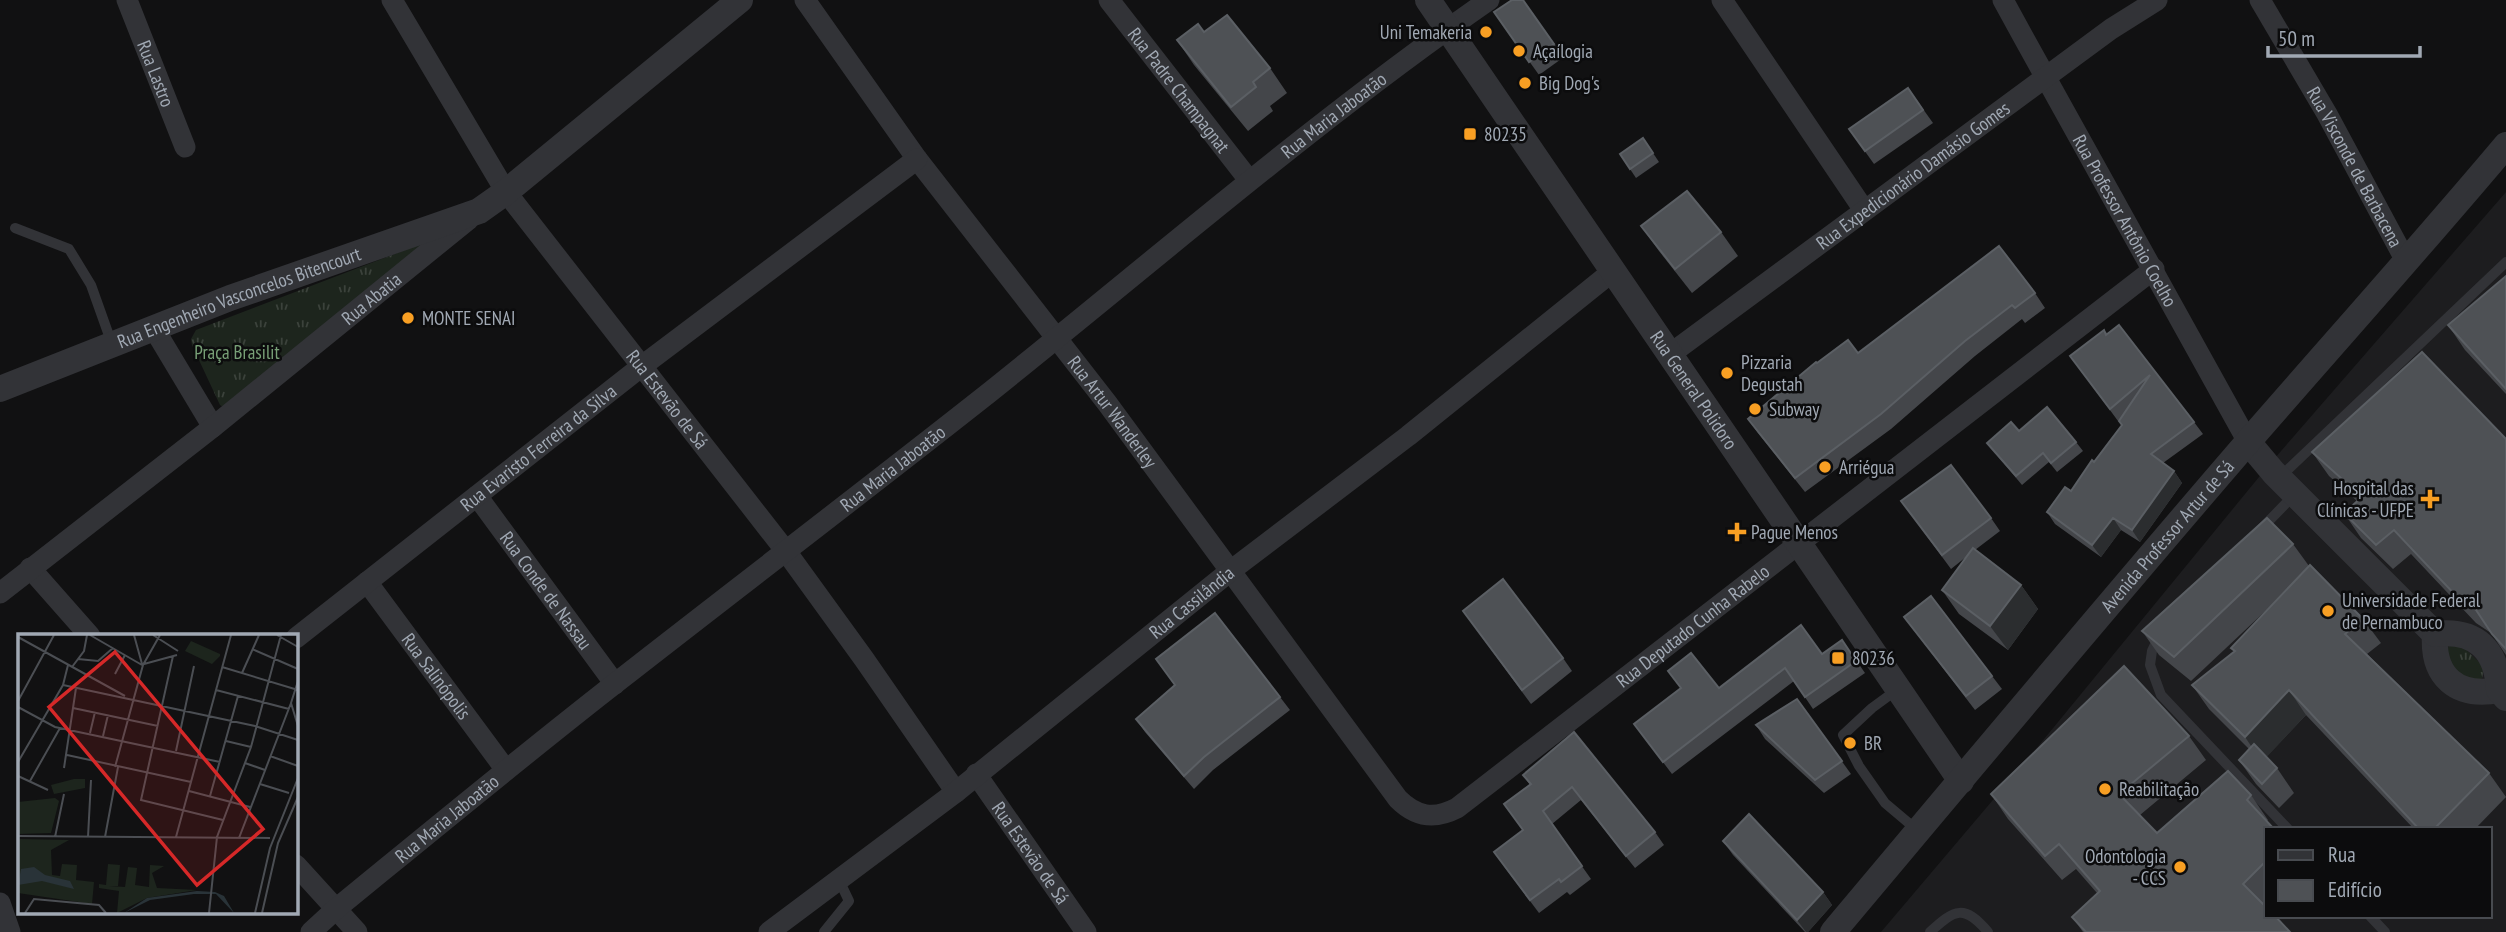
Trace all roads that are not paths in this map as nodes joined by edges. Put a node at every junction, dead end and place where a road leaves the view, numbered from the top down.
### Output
1 (127, 0) edge
2 (392, 0) edge
3 (740, 0) edge
4 (806, 0) edge
5 (1109, 0) edge
6 (1428, 0) edge
7 (1489, 0) edge
8 (1722, 0) edge
9 (2003, 0) edge
10 (2157, 0) edge
11 (2260, 0) edge
12 (1447, 29) junction
13 (2045, 78) junction
14 (2506, 145) edge
15 (185, 147) dead end
16 (917, 159) junction
17 (1249, 180) junction
18 (506, 192) junction
19 (1864, 210) junction
20 (480, 211) junction
21 (15, 228) dead end
22 (2506, 262) edge
23 (2407, 263) junction
24 (2154, 269) junction
25 (1613, 271) junction
26 (153, 327) junction
27 (1055, 339) junction
28 (112, 344) junction
29 (1669, 355) junction
30 (642, 366) junction
31 (0, 389) edge
32 (213, 427) junction
33 (2248, 442) junction
34 (2287, 486) junction
35 (477, 496) junction
36 (2257, 533) edge
37 (1799, 542) junction
38 (785, 550) junction
39 (30, 568) junction
40 (1229, 572) junction
41 (367, 582) junction
42 (0, 593) edge
43 (2165, 628) edge
44 (88, 634) edge
45 (2435, 634) junction
46 (298, 636) edge
47 (615, 684) junction
48 (1898, 689) junction
49 (2502, 694) edge
50 (506, 770) junction
51 (976, 774) junction
52 (1961, 781) junction
53 (956, 792) junction
54 (1426, 816) joint
55 (2286, 827) edge
56 (1919, 831) junction
57 (298, 867) edge
58 (839, 880) junction
59 (0, 903) edge
60 (335, 909) junction
61 (2372, 918) edge
62 (10, 932) edge
63 (311, 932) edge
64 (357, 932) edge
65 (769, 932) edge
66 (824, 932) edge
67 (1086, 932) edge
68 (1833, 932) edge
69 (1930, 932) edge
70 (1988, 932) edge
71 (2385, 932) edge

1 - 15 street, Rua Lastro
2 - 18 street, Rua Estevão de Sá
3 - 18 street, Rua Abatia
4 - 16 street, Rua Artur Wanderley
5 - 17 street, Rua Padre Champagnat
6 - 12 street, Rua General Polidoro
7 - 12 street, Rua Maria Jaboatão
8 - 19 street
9 - 13 street, Rua Professor Antônio Coelho
10 - 13 street, Rua Expedicionário Damásio Gomes
11 - 23 street, Rua Visconde de Barbacena
12 - 17 street, Rua Maria Jaboatão
12 - 25 street, Rua General Polidoro
13 - 19 street, Rua Expedicionário Damásio Gomes
13 - 24 street, Rua Professor Antônio Coelho
14 - 23 street, Avenida Professor Artur de Sá
16 - 27 street, Rua Artur Wanderley
16 - 30 street, Rua Evaristo Ferreira da Silva
17 - 27 street, Rua Maria Jaboatão
18 - 20 street, Rua Abatia
18 - 30 street, Rua Estevão de Sá
19 - 29 street, Rua Expedicionário Damásio Gomes
20 - 26 street, Rua Engenheiro Vasconcelos Bitencourt
20 - 32 street, Rua Abatia
21 - 28 lane
22 - 34 lane
23 - 33 street, Avenida Professor Artur de Sá
24 - 33 street, Rua Professor Antônio Coelho
24 - 37 street, Rua Deputado Cunha Rabelo
25 - 29 street, Rua General Polidoro
25 - 40 street, Rua Cassilândia
26 - 28 street, Rua Engenheiro Vasconcelos Bitencourt
26 - 32 street
27 - 38 street, Rua Maria Jaboatão
27 - 40 street, Rua Artur Wanderley
28 - 31 street, Rua Engenheiro Vasconcelos Bitencourt
29 - 37 street, Rua General Polidoro
30 - 35 street, Rua Evaristo Ferreira da Silva
30 - 38 street, Rua Estevão de Sá
32 - 39 street, Rua Abatia
33 - 34 street
33 - 52 street, Avenida Professor Artur de Sá
34 - 36 lane
34 - 45 street
35 - 41 street, Rua Evaristo Ferreira da Silva
35 - 47 street, Rua Conde de Nassau
37 - 48 street, Rua General Polidoro
37 - 54 street, Rua Deputado Cunha Rabelo
38 - 47 street, Rua Maria Jaboatão
38 - 53 street, Rua Estevão de Sá
39 - 42 street, Rua Abatia
39 - 44 street
40 - 51 street, Rua Cassilândia
40 - 54 street, Rua Artur Wanderley
41 - 46 street, Rua Evaristo Ferreira da Silva
41 - 50 street, Rua Salinópolis
43 - 55 lane
45 - 49 street
45 - 49 street
47 - 50 street, Rua Maria Jaboatão
48 - 52 street, Rua General Polidoro
48 - 56 lane
50 - 60 street, Rua Maria Jaboatão
51 - 53 street, Rua Cassilândia
51 - 67 street, Rua Estevão de Sá
52 - 56 street, Avenida Professor Artur de Sá
53 - 58 street, Rua Cassilândia
56 - 68 street, Avenida Professor Artur de Sá
57 - 60 street
58 - 65 street, Rua Cassilândia
58 - 66 lane
59 - 62 street
60 - 63 street, Rua Maria Jaboatão
60 - 64 street
61 - 71 lane
69 - 70 lane

